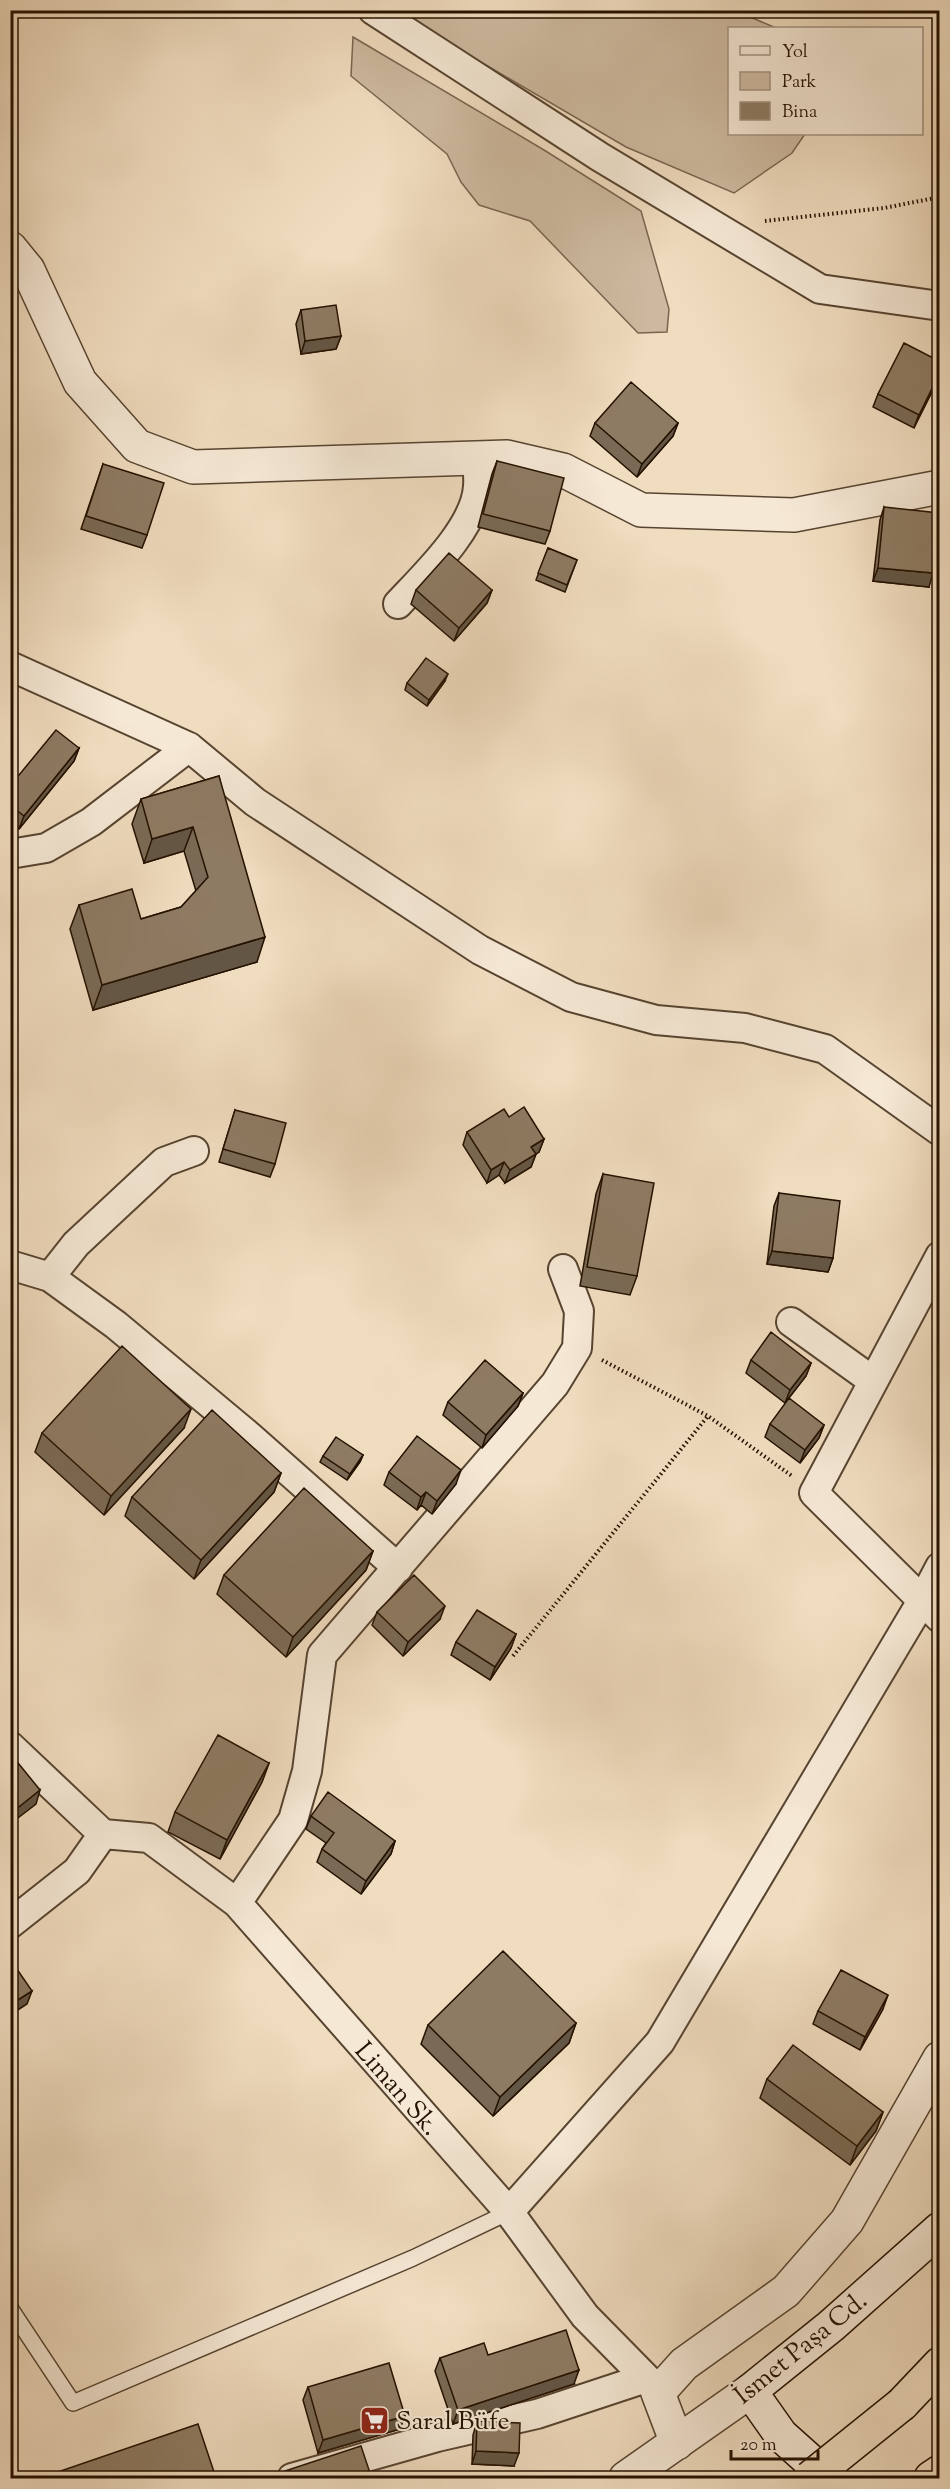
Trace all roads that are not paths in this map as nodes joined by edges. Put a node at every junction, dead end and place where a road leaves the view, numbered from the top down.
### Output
1 (373, 10) edge
2 (10, 248) edge
3 (939, 306) edge
4 (477, 458) junction
5 (939, 487) edge
6 (398, 604) dead end
7 (10, 666) edge
8 (189, 747) junction
9 (10, 854) edge
10 (939, 1131) edge
11 (194, 1151) dead end
12 (939, 1256) edge
13 (10, 1265) edge
14 (563, 1269) dead end
15 (50, 1277) junction
16 (791, 1322) dead end
17 (873, 1381) junction
18 (939, 1567) edge
19 (398, 1568) junction
20 (931, 1610) edge
21 (10, 1746) edge
22 (103, 1834) junction
23 (237, 1904) junction
24 (10, 1924) edge
25 (939, 2058) edge
26 (509, 2212) junction
27 (939, 2229) edge
28 (10, 2308) edge
29 (939, 2364) edge
30 (652, 2385) junction
31 (750, 2391) junction
32 (677, 2442) junction
33 (939, 2472) edge
34 (292, 2478) edge
35 (626, 2478) edge
36 (810, 2478) edge
37 (829, 2478) edge
38 (931, 2478) edge

1 - 3 street
2 - 4 street
4 - 5 street
4 - 6 street
7 - 8 street
8 - 9 street
8 - 10 street
11 - 15 street
12 - 17 street
13 - 15 street
14 - 19 street
15 - 19 street
16 - 17 street
17 - 20 street
18 - 20 street
19 - 23 street
20 - 26 street
21 - 22 street
22 - 23 street, Liman Sk.
22 - 24 street
23 - 26 street, Liman Sk.
25 - 30 street
26 - 28 lane
26 - 30 street, Liman Sk.
27 - 31 street, İsmet Paşa Cd.
29 - 36 highway, bridge
30 - 32 street
30 - 34 street
31 - 32 street, İsmet Paşa Cd.
31 - 37 street
32 - 35 street, İsmet Paşa Cd.
33 - 38 highway

